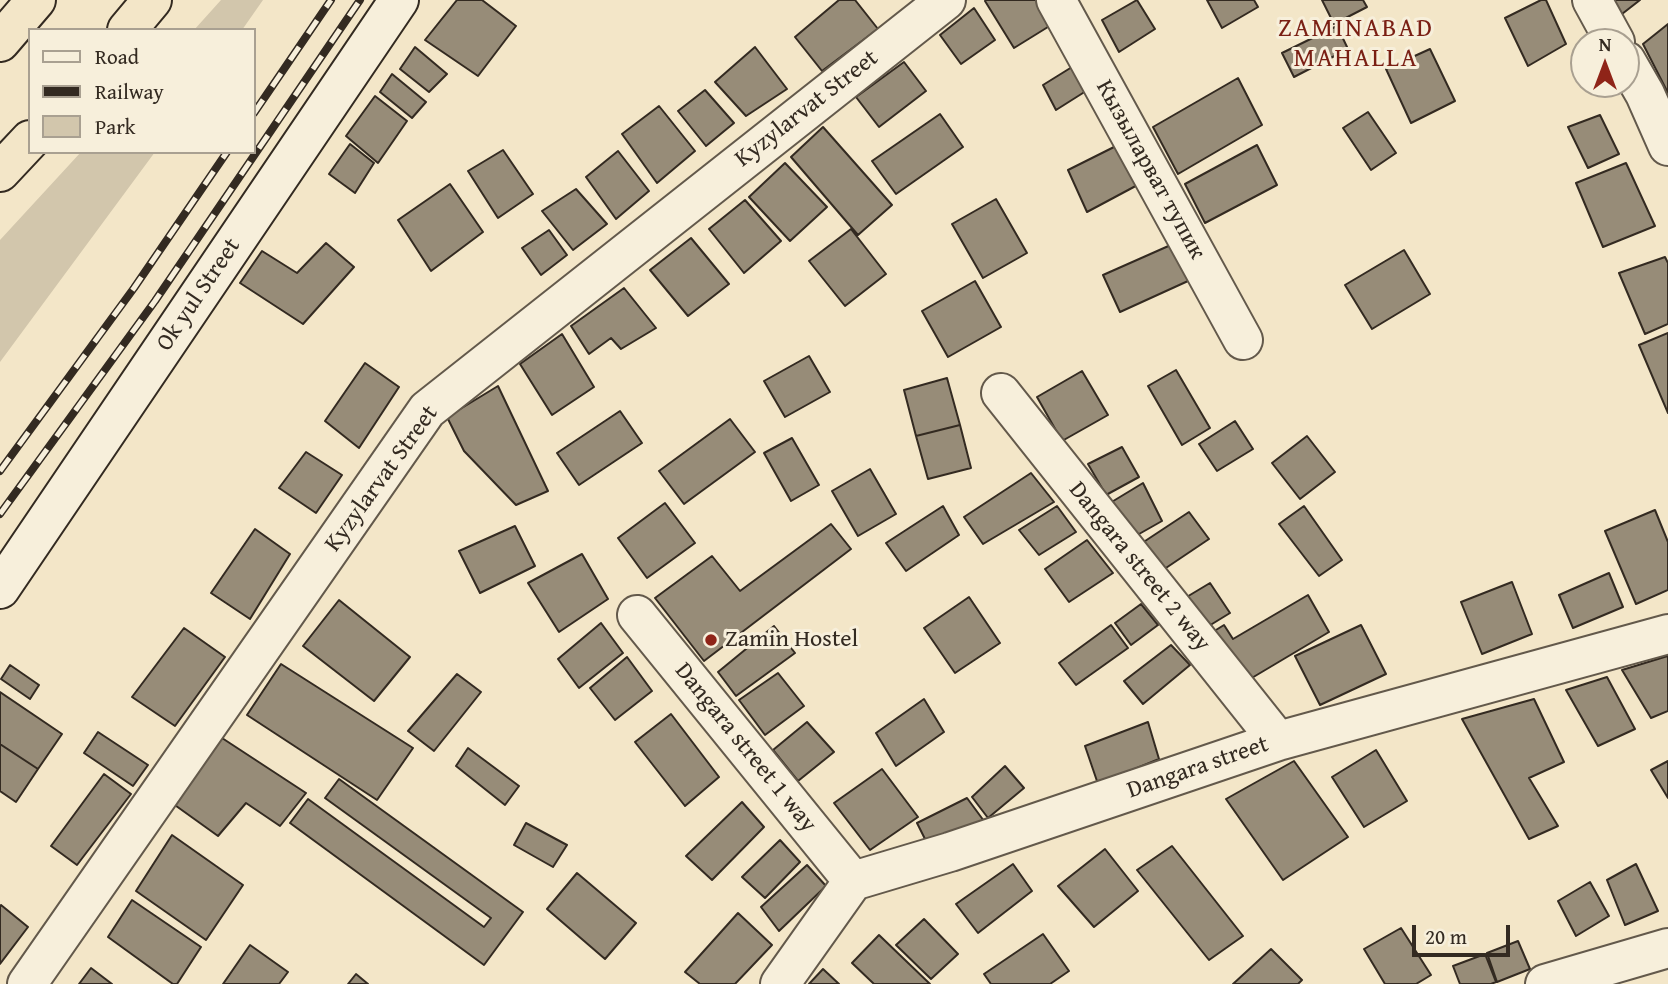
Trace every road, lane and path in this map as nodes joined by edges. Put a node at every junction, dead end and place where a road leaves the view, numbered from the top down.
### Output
1 (36, 0) edge
2 (152, 0) edge
3 (398, 0) edge
4 (946, 0) edge
5 (1056, 0) edge
6 (1592, 0) edge
7 (129, 28) edge
8 (1607, 28) edge
9 (0, 42) edge
10 (1640, 85) edge
11 (28, 142) edge
12 (1668, 146) edge
13 (0, 172) edge
14 (1243, 341) dead end
15 (1002, 393) dead end
16 (0, 589) edge
17 (638, 615) dead end
18 (1668, 634) edge
19 (1278, 741) junction
20 (853, 881) junction
21 (1668, 948) edge
22 (27, 984) edge
23 (780, 984) edge
24 (1545, 984) edge

1 - 9 highway
2 - 7 highway
3 - 16 street, Ok yul Street
4 - 22 street, Kyzylarvat Street
5 - 14 street, Кызыларват тупик
6 - 8 street
10 - 12 street
11 - 13 highway
15 - 19 street, Dangara street 2 way
17 - 20 street, Dangara street 1 way
18 - 19 street, Dangara street
19 - 20 street, Dangara street
20 - 23 street
21 - 24 street

